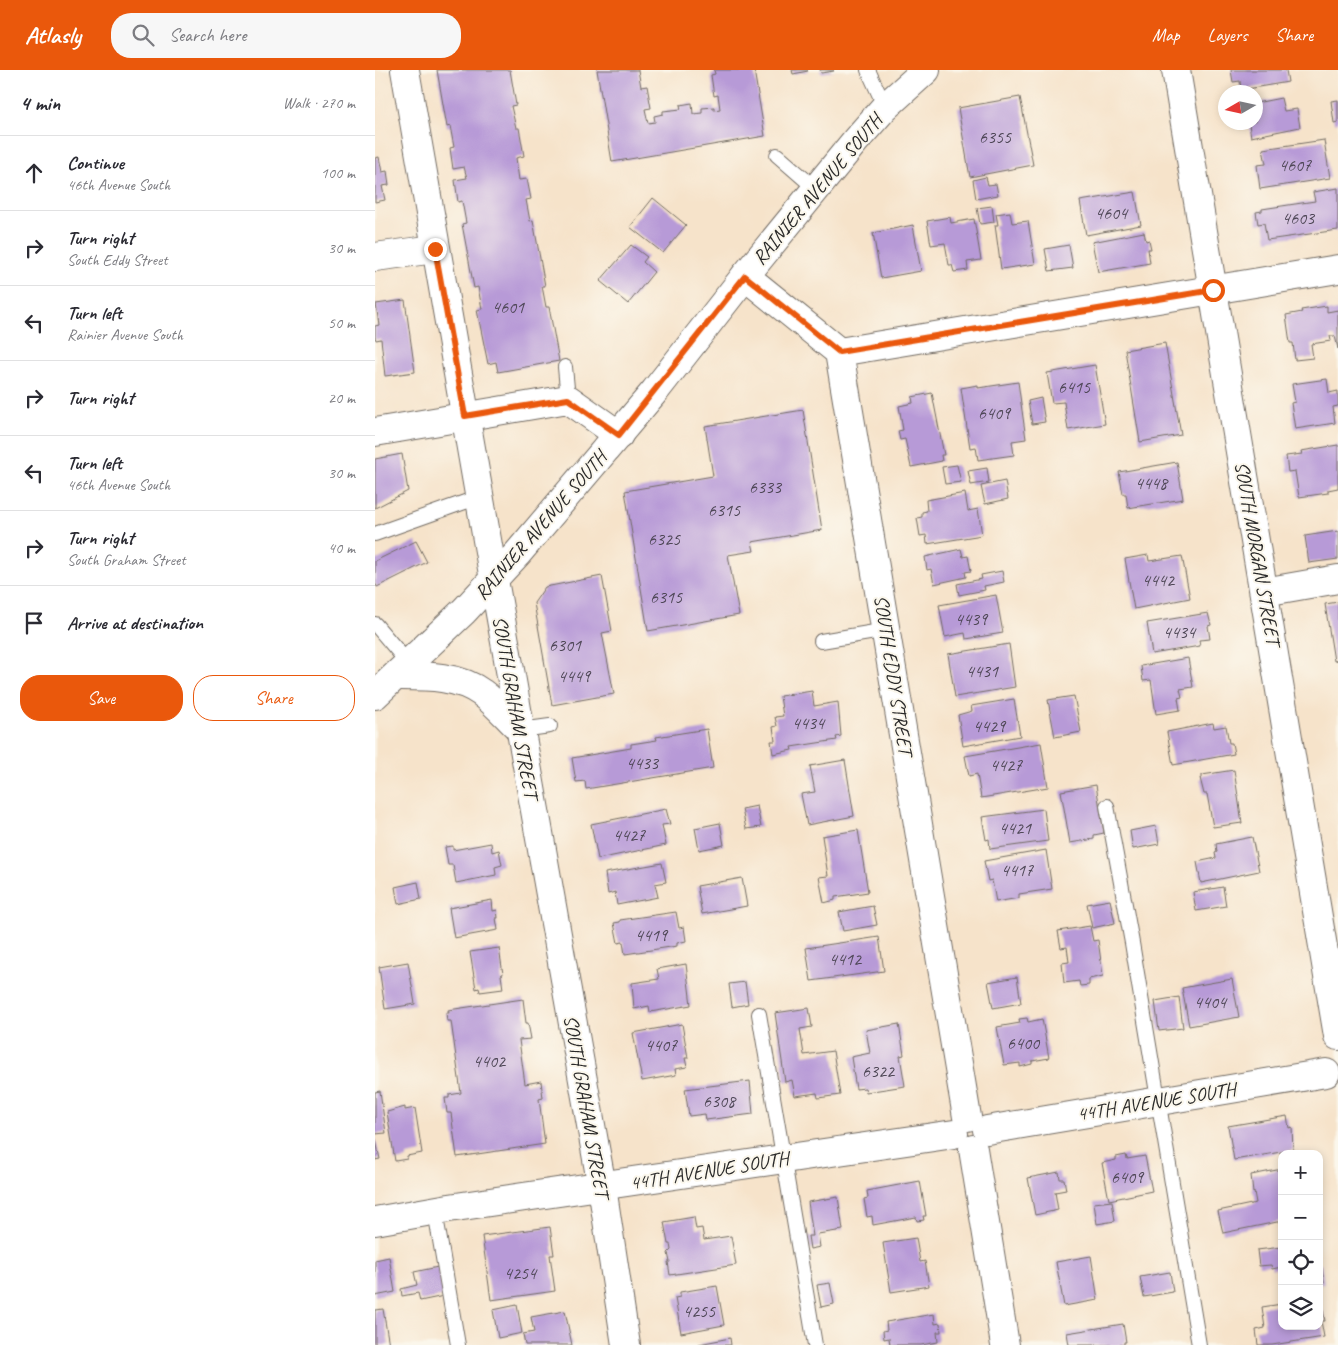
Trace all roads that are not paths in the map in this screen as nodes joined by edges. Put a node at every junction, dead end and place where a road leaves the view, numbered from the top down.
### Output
1 (405, 70) edge
2 (868, 70) edge
3 (926, 70) edge
4 (1176, 70) edge
5 (885, 107) junction
6 (777, 155) dead end
7 (816, 189) junction
8 (435, 249) junction
9 (375, 257) edge
10 (1338, 269) edge
11 (745, 276) junction
12 (1213, 290) junction
13 (839, 352) junction
14 (565, 367) dead end
15 (568, 399) junction
16 (465, 416) junction
17 (375, 432) edge
18 (619, 435) junction
19 (479, 497) junction
20 (375, 534) edge
21 (1338, 579) edge
22 (494, 580) junction
23 (1264, 592) junction
24 (375, 624) edge
25 (887, 630) junction
26 (821, 641) dead end
27 (402, 670) junction
28 (375, 694) edge
29 (550, 726) dead end
30 (521, 730) junction
31 (1107, 806) dead end
32 (759, 1014) dead end
33 (1338, 1036) edge
34 (1334, 1070) edge
35 (1158, 1100) junction
36 (970, 1133) junction
37 (784, 1159) junction
38 (601, 1187) junction
39 (444, 1206) junction
40 (375, 1220) edge
41 (458, 1345) edge
42 (626, 1345) edge
43 (815, 1345) edge
44 (1005, 1345) edge
45 (1199, 1345) edge

1 - 8 street, SOUTH GRAHAM STREET
2 - 5 lane
3 - 5 street, RAINIER AVENUE SOUTH
4 - 12 street, SOUTH MORGAN STREET
5 - 7 street, RAINIER AVENUE SOUTH
6 - 7 lane
7 - 11 street, RAINIER AVENUE SOUTH
8 - 9 street
8 - 16 street, SOUTH GRAHAM STREET
10 - 12 street
11 - 13 street
11 - 18 street, RAINIER AVENUE SOUTH
12 - 13 street
12 - 23 street, SOUTH MORGAN STREET
13 - 25 street, SOUTH EDDY STREET
14 - 15 lane
15 - 16 street
15 - 18 street
16 - 17 street
16 - 19 street, SOUTH GRAHAM STREET
18 - 22 street, RAINIER AVENUE SOUTH
19 - 20 lane
19 - 22 street, SOUTH GRAHAM STREET
21 - 23 street
22 - 27 street, RAINIER AVENUE SOUTH
22 - 30 street, SOUTH GRAHAM STREET
23 - 33 street, SOUTH MORGAN STREET
24 - 27 lane
25 - 26 lane
25 - 36 street, SOUTH EDDY STREET
27 - 28 street, RAINIER AVENUE SOUTH
27 - 30 street
29 - 30 lane
30 - 38 street, SOUTH GRAHAM STREET
31 - 35 lane
32 - 37 lane
34 - 35 street, 44TH AVENUE SOUTH
35 - 36 street, 44TH AVENUE SOUTH
35 - 45 lane
36 - 37 street, 44TH AVENUE SOUTH
36 - 44 street, SOUTH EDDY STREET
37 - 38 street, 44TH AVENUE SOUTH
37 - 43 lane
38 - 39 street, 44TH AVENUE SOUTH
38 - 42 street, SOUTH GRAHAM STREET
39 - 40 street, 44TH AVENUE SOUTH
39 - 41 lane

